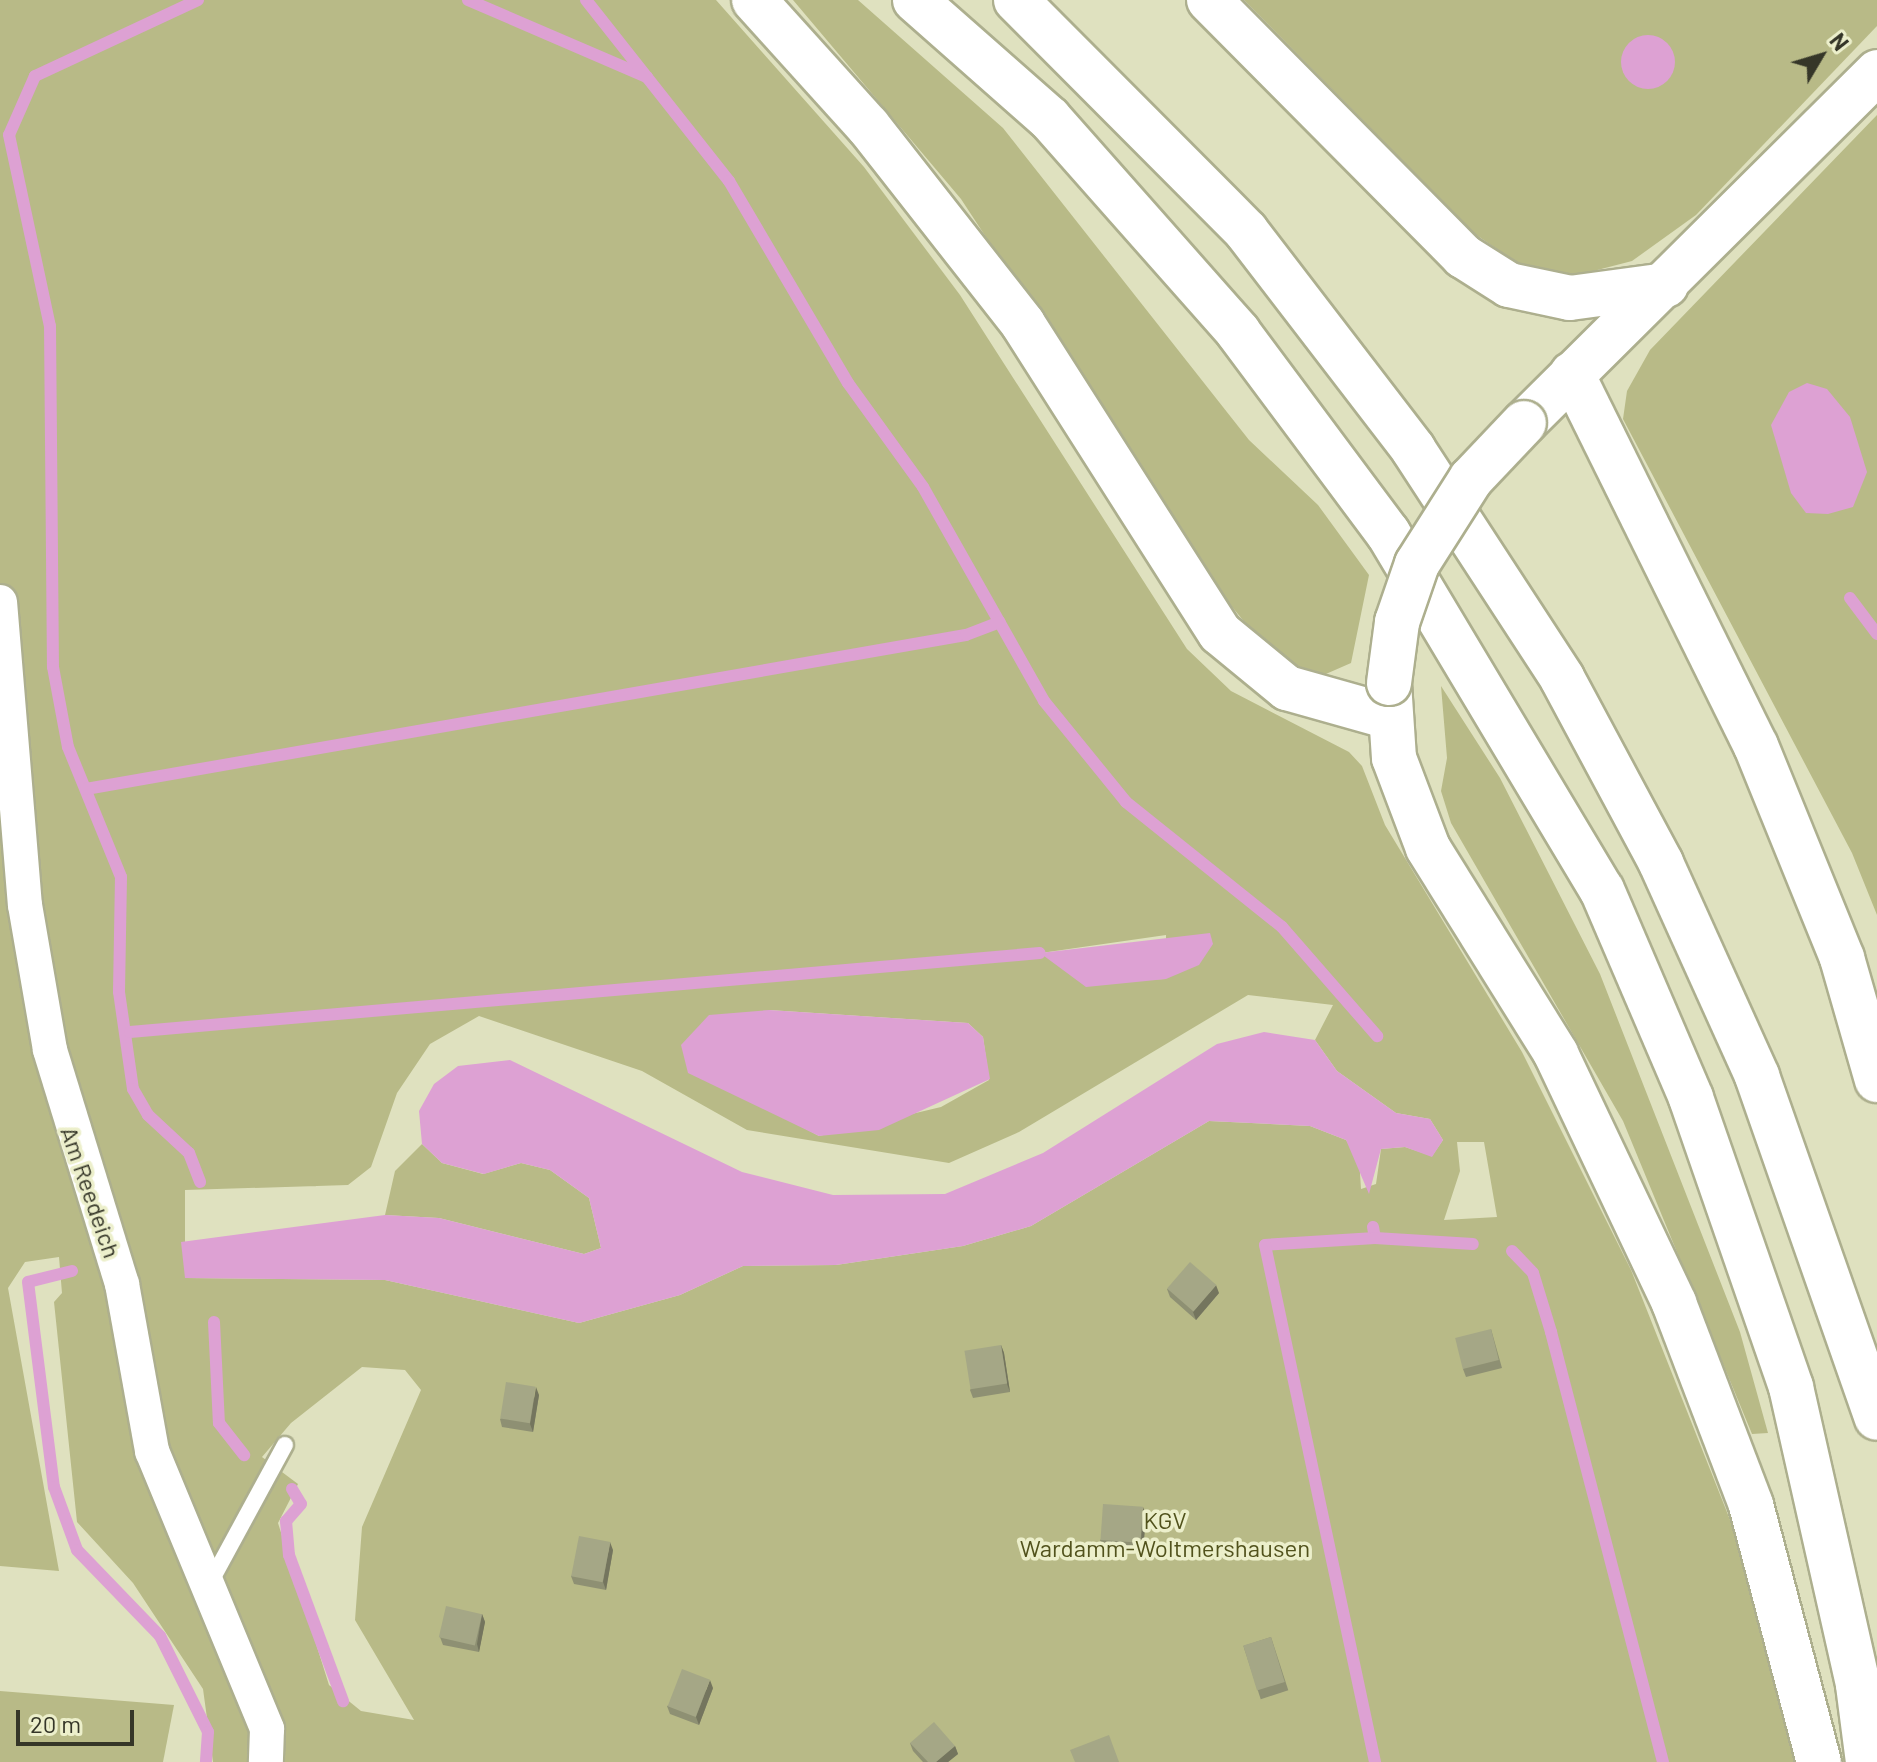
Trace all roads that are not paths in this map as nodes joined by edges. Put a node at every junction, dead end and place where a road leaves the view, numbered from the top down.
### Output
1 (754, 0) edge
2 (915, 0) edge
3 (1016, 0) edge
4 (1209, 0) edge
5 (1877, 72) edge
6 (1666, 285) junction
7 (1572, 374) junction
8 (0, 602) edge
9 (1390, 700) junction
10 (1877, 1080) edge
11 (1877, 1418) edge
12 (285, 1445) dead end
13 (210, 1583) junction
14 (266, 1762) edge
15 (1819, 1762) edge
16 (1868, 1762) edge

1 - 9 highway
2 - 16 highway
3 - 11 highway
4 - 6 highway
5 - 6 highway
6 - 7 highway
7 - 9 highway, bridge
7 - 10 highway
8 - 13 street, Am Reedeich
9 - 15 highway
12 - 13 lane
13 - 14 street, Am Reedeich

